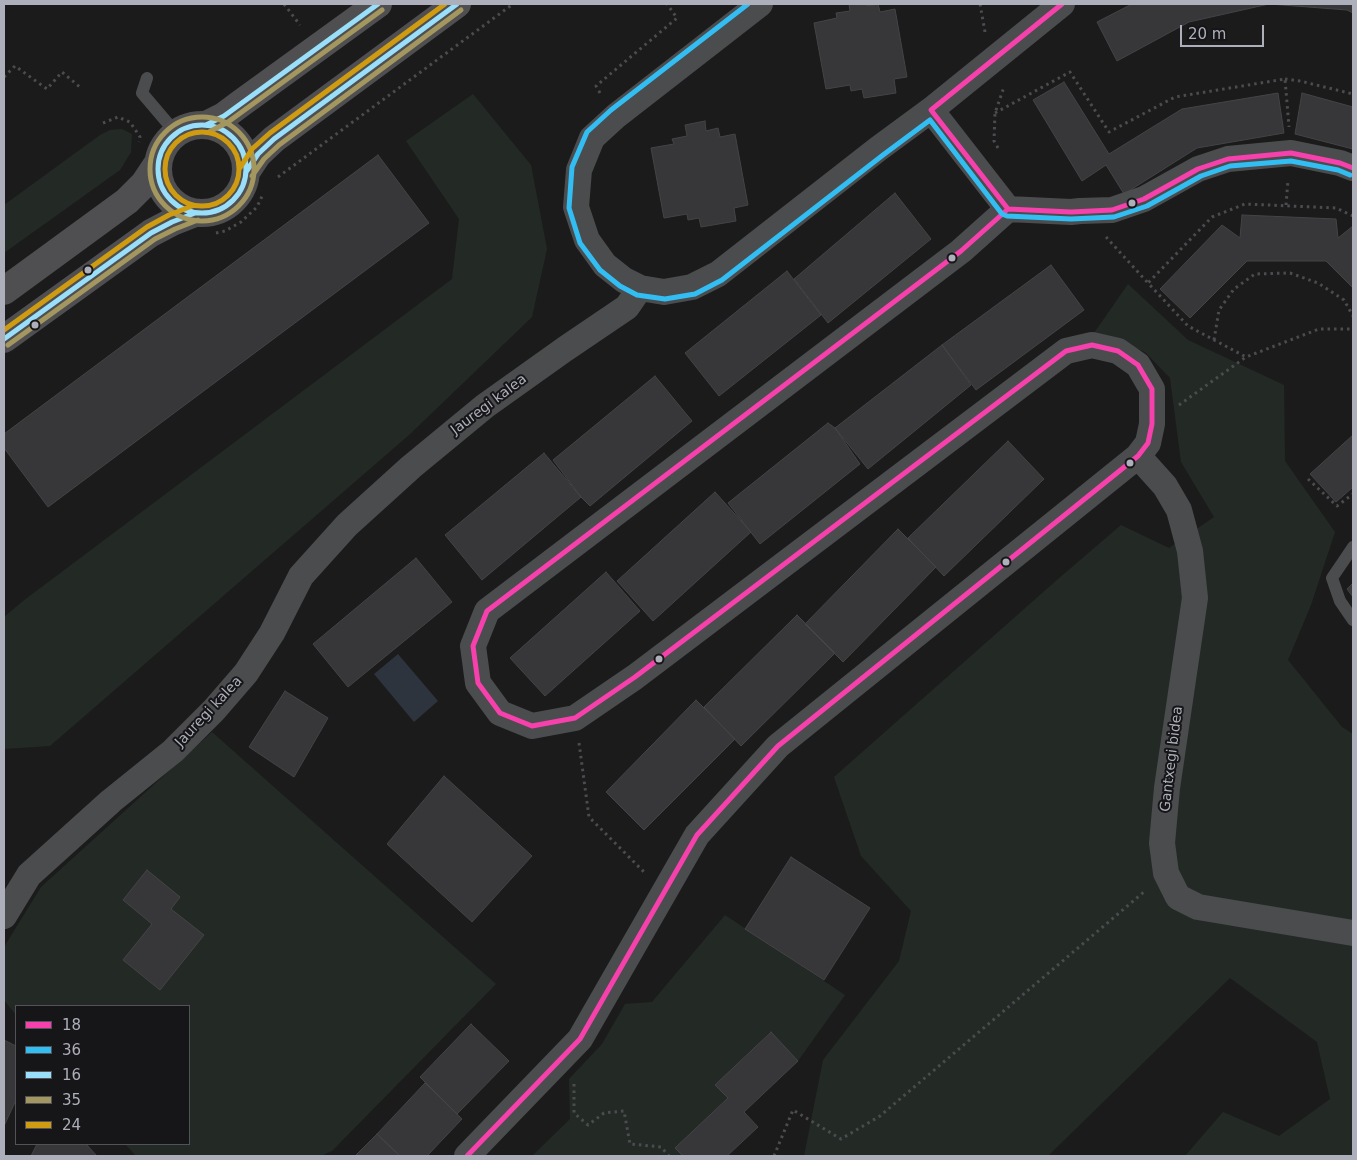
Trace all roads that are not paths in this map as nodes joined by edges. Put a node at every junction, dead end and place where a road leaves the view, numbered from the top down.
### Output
1 (378, 4) edge
2 (457, 4) edge
3 (760, 4) edge
4 (1062, 4) edge
5 (147, 78) dead end
6 (930, 110) junction
7 (206, 125) junction
8 (176, 133) junction
9 (158, 163) junction
10 (1353, 168) edge
11 (246, 172) junction
12 (1008, 208) junction
13 (202, 223) junction
14 (640, 288) junction
15 (4, 292) edge
16 (4, 339) edge
17 (1138, 456) junction
18 (1353, 547) edge
19 (1353, 620) edge
20 (4, 916) edge
21 (1353, 933) edge
22 (467, 1156) edge

1 - 7 main road
2 - 11 main road
3 - 14 street
4 - 6 street
5 - 8 lane
6 - 12 street
6 - 14 street
7 - 8 main road
7 - 11 main road
8 - 9 main road
9 - 13 main road
9 - 15 main road
10 - 12 street
11 - 13 main road
12 - 17 street
13 - 16 main road
14 - 20 street, Jauregi kalea
17 - 21 street, Gantxegi bidea
17 - 22 street
18 - 19 lane

